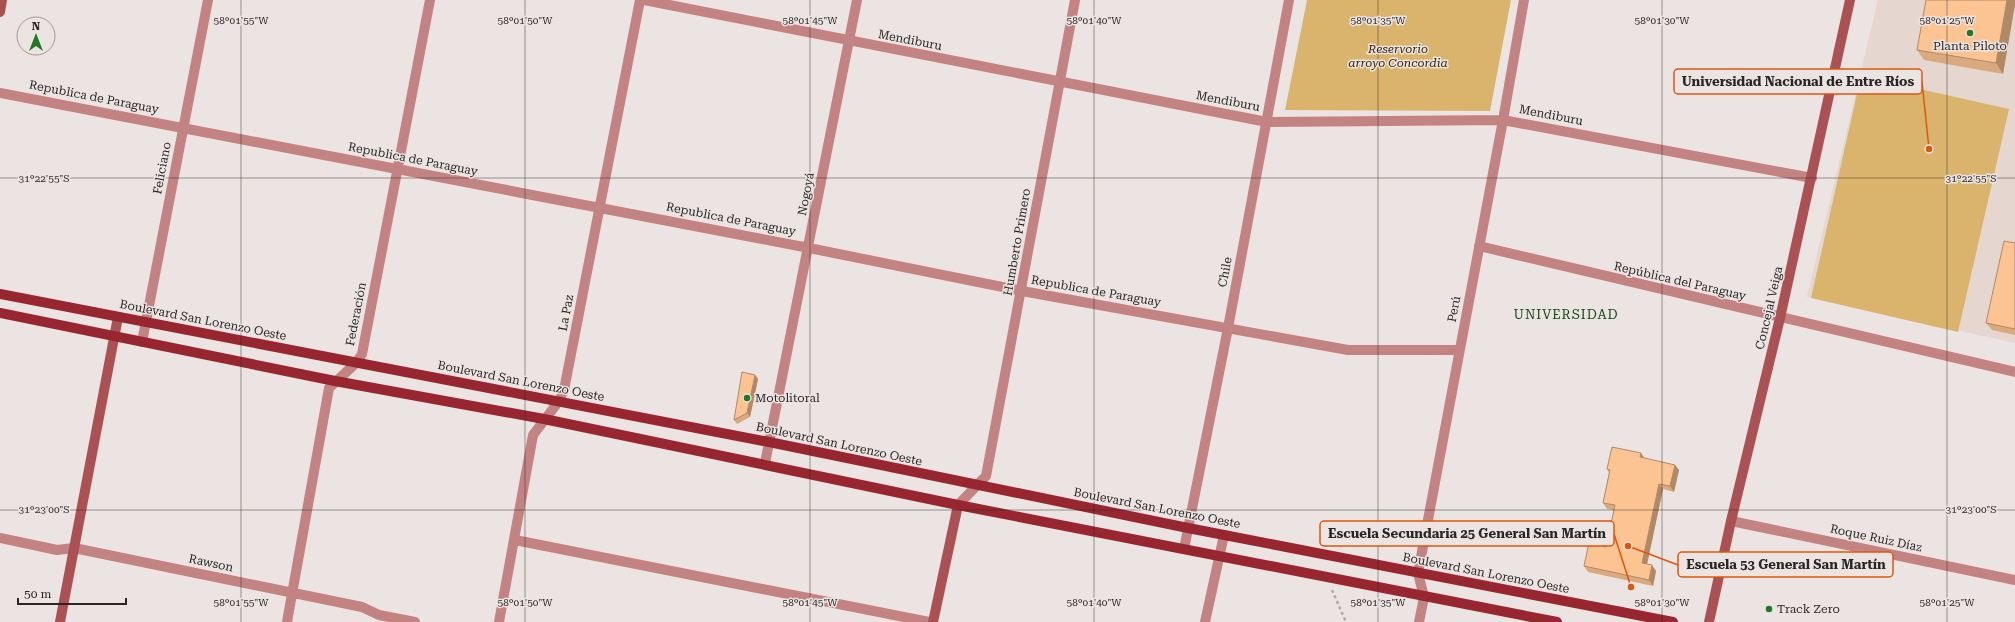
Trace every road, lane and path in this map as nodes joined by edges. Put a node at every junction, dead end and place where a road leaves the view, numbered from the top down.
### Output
1 (2, 0) edge
2 (208, 0) edge
3 (430, 0) edge
4 (640, 0) edge
5 (644, 0) edge
6 (857, 0) edge
7 (1075, 0) edge
8 (1289, 0) edge
9 (1524, 0) edge
10 (1850, 0) edge
11 (0, 12) edge
12 (849, 41) junction
13 (1059, 82) junction
14 (0, 93) edge
15 (1503, 120) junction
16 (1267, 122) junction
17 (183, 127) junction
18 (398, 170) junction
19 (1812, 178) junction
20 (600, 208) junction
21 (1480, 246) junction
22 (809, 248) junction
23 (1022, 291) junction
24 (0, 294) edge
25 (0, 314) edge
26 (118, 317) junction
27 (1780, 318) junction
28 (145, 322) junction
29 (1228, 328) junction
30 (114, 337) junction
31 (142, 342) junction
32 (1459, 350) junction
33 (356, 363) junction
34 (2015, 372) edge
35 (335, 381) junction
36 (559, 401) junction
37 (544, 419) junction
38 (769, 442) junction
39 (765, 464) junction
40 (978, 485) junction
41 (958, 505) junction
42 (1731, 521) junction
43 (1188, 528) junction
44 (1224, 535) junction
45 (0, 538) edge
46 (515, 540) junction
47 (74, 548) junction
48 (1184, 549) junction
49 (1219, 556) junction
50 (1418, 573) junction
51 (1326, 577) junction
52 (2015, 580) edge
53 (293, 594) junction
54 (1424, 597) junction
55 (60, 622) edge
56 (287, 622) edge
57 (415, 622) edge
58 (500, 622) edge
59 (929, 622) edge
60 (933, 622) edge
61 (1205, 622) edge
62 (1346, 622) edge
63 (1419, 622) edge
64 (1557, 622) edge
65 (1673, 622) edge
66 (1709, 622) edge

1 - 11 street
2 - 17 street, Feliciano
3 - 18 street, Federación
4 - 20 street, La Paz
5 - 12 street, Mendiburu
6 - 12 street, Nogoyá
7 - 13 street, Humberto Primero
8 - 16 street, Chile
9 - 15 street, Perú
10 - 19 street, Concejal Veiga
12 - 13 street, Mendiburu
12 - 22 street, Nogoyá
13 - 16 street, Mendiburu
13 - 23 street, Humberto Primero
14 - 17 street, Republica de Paraguay
15 - 16 street, Mendiburu
15 - 19 street, Mendiburu
15 - 21 street, Perú
16 - 29 street, Chile
17 - 18 street, Republica de Paraguay
17 - 28 street, Feliciano
18 - 20 street, Republica de Paraguay
18 - 33 street, Federación
19 - 27 street, Concejal Veiga
20 - 22 street, Republica de Paraguay
20 - 36 street, La Paz
21 - 27 street, República del Paraguay
21 - 32 street, Perú
22 - 23 street, Republica de Paraguay
22 - 38 street, Nogoyá
23 - 29 street, Republica de Paraguay
23 - 40 street, Humberto Primero
24 - 26 main road, Boulevard San Lorenzo Oeste
25 - 30 main road
26 - 28 main road, Boulevard San Lorenzo Oeste
26 - 30 street
27 - 34 street, República del Paraguay
27 - 42 street, Concejal Veiga
28 - 31 street, Feliciano
28 - 33 main road, Boulevard San Lorenzo Oeste
29 - 32 street, Republica de Paraguay
29 - 43 street, Chile
30 - 31 main road
30 - 47 street
31 - 35 main road
32 - 50 street, Perú
33 - 35 street, Federación
33 - 36 main road, Boulevard San Lorenzo Oeste
35 - 37 main road
35 - 53 street, Federación
36 - 37 street, La Paz
36 - 38 main road, Boulevard San Lorenzo Oeste
37 - 39 main road
37 - 46 street, La Paz
38 - 39 street, Nogoyá
38 - 40 main road, Boulevard San Lorenzo Oeste
39 - 41 main road
40 - 41 street, Humberto Primero
40 - 43 main road, Boulevard San Lorenzo Oeste
41 - 48 main road
41 - 60 street
42 - 52 street, Roque Ruiz Díaz
42 - 66 street, Concejal Veiga
43 - 44 main road, Boulevard San Lorenzo Oeste
43 - 48 street, Chile
44 - 49 street
44 - 50 main road, Boulevard San Lorenzo Oeste
45 - 47 street, Rawson
46 - 58 street, La Paz
46 - 59 street
47 - 53 street, Rawson
47 - 55 street
48 - 49 main road
49 - 51 main road
49 - 61 street
50 - 54 street, Perú
50 - 65 main road, Boulevard San Lorenzo Oeste
51 - 54 main road
51 - 62 path
53 - 56 street, Federación
53 - 57 street, Rawson
54 - 63 street, Perú
54 - 64 main road

